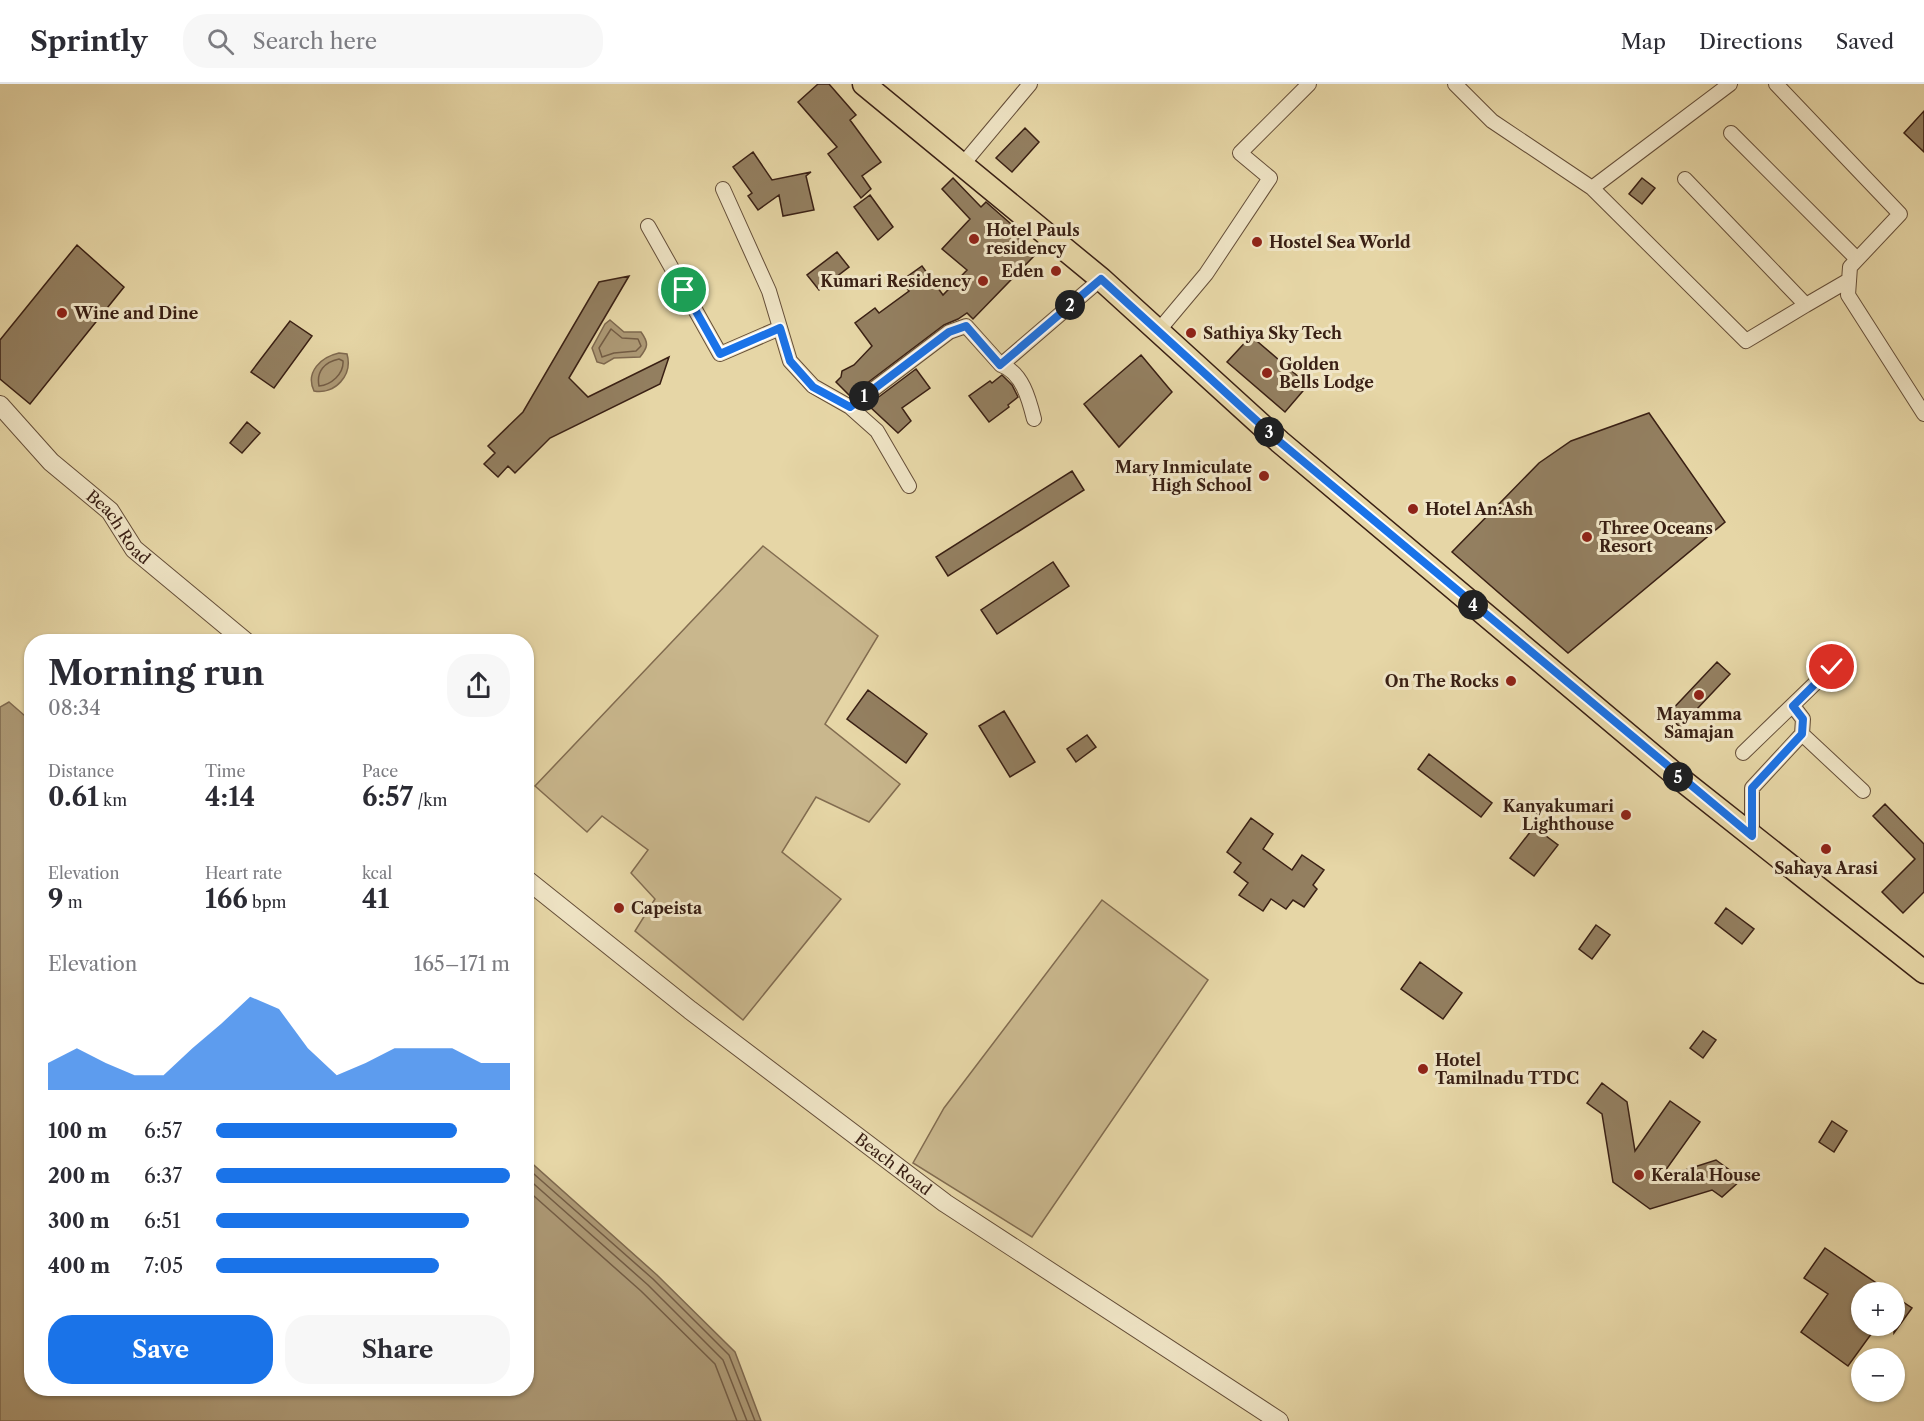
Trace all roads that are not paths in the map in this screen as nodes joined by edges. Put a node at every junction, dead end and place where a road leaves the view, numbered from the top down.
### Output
1 (864, 84) edge
2 (1030, 84) edge
3 (1309, 84) edge
4 (1455, 84) edge
5 (1730, 84) edge
6 (1776, 84) edge
7 (1731, 133) dead end
8 (963, 164) junction
9 (1685, 179) dead end
10 (1592, 188) junction
11 (723, 189) dead end
12 (648, 226) dead end
13 (1857, 259) junction
14 (1101, 279) junction
15 (1849, 280) junction
16 (1806, 305) junction
17 (780, 328) junction
18 (1159, 330) junction
19 (1000, 365) junction
20 (0, 405) edge
21 (850, 407) junction
22 (1924, 414) edge
23 (1034, 418) dead end
24 (909, 486) dead end
25 (236, 634) edge
26 (1832, 667) dead end
27 (1793, 706) junction
28 (1802, 734) junction
29 (1743, 753) dead end
30 (1863, 791) dead end
31 (1752, 836) junction
32 (534, 885) edge
33 (1924, 972) edge
34 (1279, 1421) edge

1 - 8 main road
2 - 8 street
3 - 18 street
4 - 10 street
5 - 10 street
6 - 13 street
7 - 13 street
8 - 14 main road
9 - 16 street
10 - 16 street
11 - 17 street
12 - 17 street
13 - 15 street
14 - 18 main road
14 - 19 street
15 - 16 street
15 - 22 street
17 - 21 street
18 - 31 main road
19 - 21 street
19 - 23 street
20 - 25 street, Beach Road
21 - 24 street
26 - 27 street
27 - 28 street
27 - 29 street
28 - 30 street
28 - 31 street
31 - 33 main road
32 - 34 street, Beach Road

